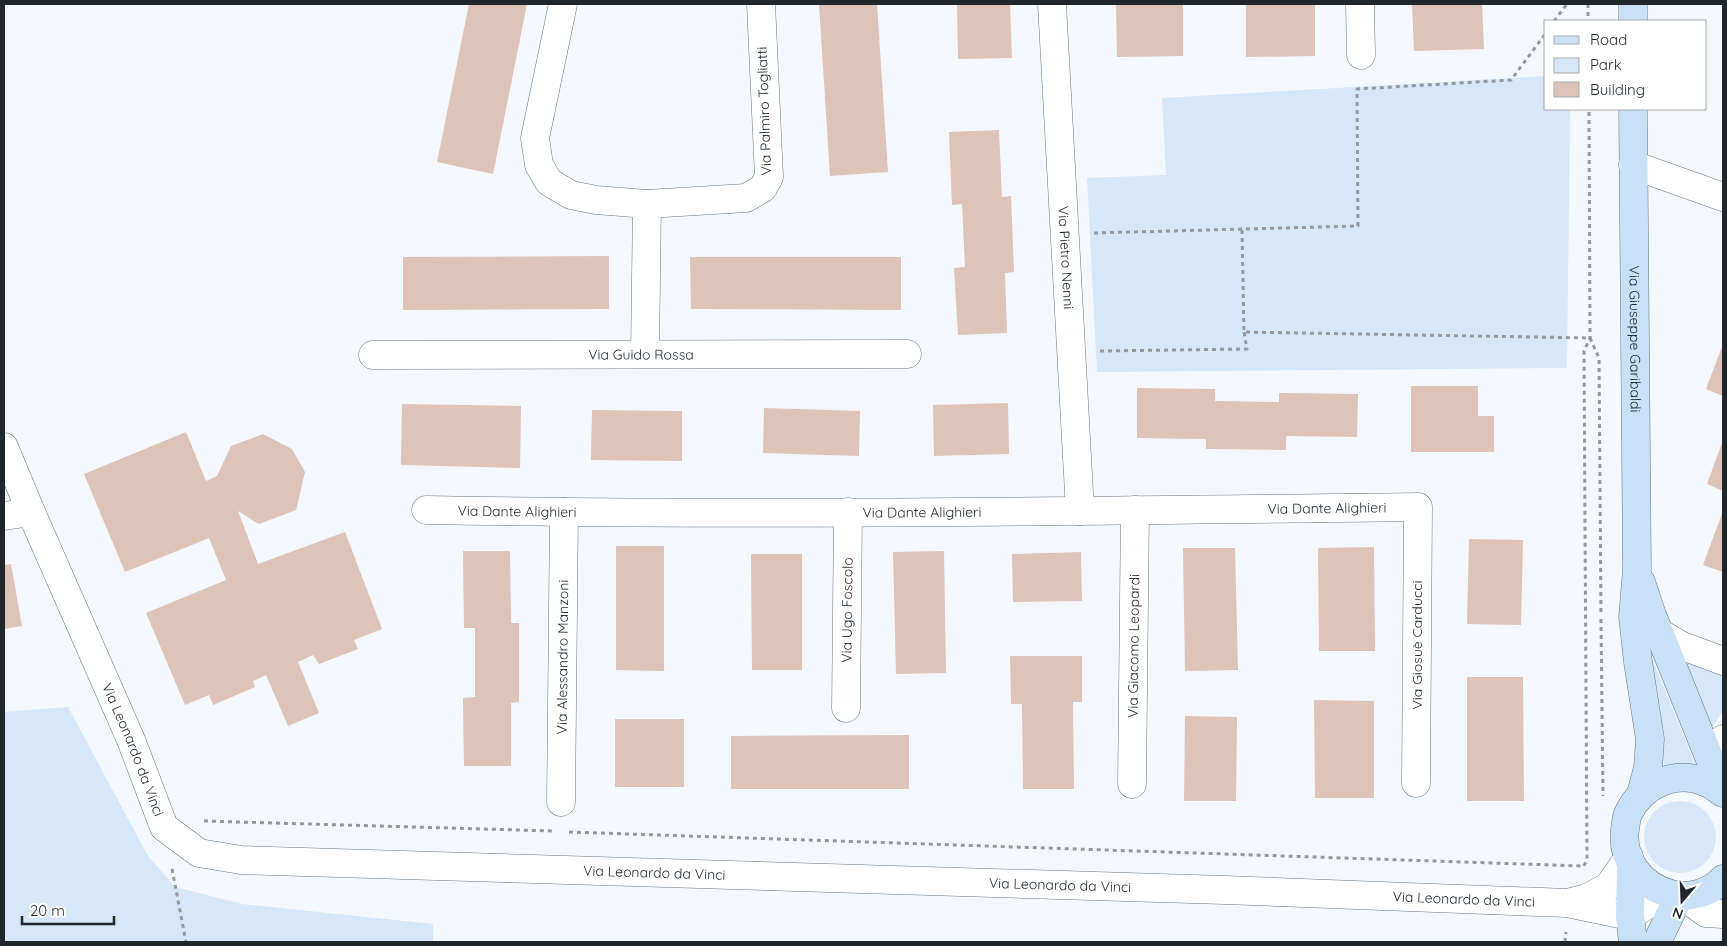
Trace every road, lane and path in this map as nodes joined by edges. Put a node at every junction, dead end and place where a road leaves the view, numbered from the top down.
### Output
1 (563, 4) edge
2 (760, 4) edge
3 (1052, 4) edge
4 (1360, 4) edge
5 (1567, 4) edge
6 (1588, 4) edge
7 (1633, 4) edge
8 (1555, 20) edge
9 (1588, 20) edge
10 (1633, 20) edge
11 (1544, 36) edge
12 (1362, 55) dead end
13 (1589, 110) edge
14 (1633, 110) edge
15 (1633, 165) junction
16 (1723, 197) edge
17 (647, 204) junction
18 (1242, 230) junction
19 (1065, 234) junction
20 (1244, 332) junction
21 (1590, 338) junction
22 (1071, 351) junction
23 (645, 354) junction
24 (907, 354) dead end
25 (373, 355) dead end
26 (4, 447) edge
27 (1418, 507) joint
28 (426, 510) dead end
29 (1135, 510) junction
30 (1080, 511) junction
31 (30, 512) junction
32 (564, 512) junction
33 (848, 512) junction
34 (4, 516) edge
35 (1637, 569) junction
36 (1660, 633) junction
37 (1723, 661) edge
38 (846, 708) dead end
39 (1723, 739) edge
40 (1416, 783) dead end
41 (1132, 784) dead end
42 (1721, 786) edge
43 (1641, 794) junction
44 (1603, 799) dead end
45 (560, 802) dead end
46 (164, 827) junction
47 (554, 831) dead end
48 (564, 832) dead end
49 (1630, 861) junction
50 (1584, 866) junction
51 (1591, 866) dead end
52 (1723, 879) edge
53 (1676, 895) junction
54 (1567, 903) junction
55 (1723, 914) edge
56 (1630, 916) junction
57 (186, 942) edge
58 (1565, 942) edge
59 (1633, 942) edge
60 (1657, 942) edge

1 - 17 street, Via Palmiro Togliatti
2 - 17 street, Via Palmiro Togliatti
3 - 19 street, Via Pietro Nenni
4 - 12 street
5 - 8 path
6 - 9 path
7 - 10 main road
11 - 18 path
13 - 21 path
14 - 15 main road, Via Giuseppe Garibaldi
15 - 16 street
15 - 35 main road, Via Giuseppe Garibaldi
17 - 23 street
18 - 19 path
18 - 20 path
19 - 22 street, Via Pietro Nenni
20 - 21 path
20 - 22 path
21 - 44 path
21 - 50 path
22 - 30 street, Via Pietro Nenni
23 - 24 street, Via Guido Rossa
23 - 25 street, Via Guido Rossa
26 - 31 street, Via Leonardo da Vinci
27 - 29 street, Via Dante Alighieri
27 - 40 street, Via Giosuè Carducci
28 - 32 street, Via Dante Alighieri
29 - 30 street, Via Dante Alighieri
29 - 41 street, Via Giacomo Leopardi
30 - 33 street, Via Dante Alighieri
31 - 34 street
31 - 46 street, Via Leonardo da Vinci
32 - 33 street, Via Dante Alighieri
32 - 45 street, Via Alessandro Manzoni
33 - 38 street, Via Ugo Foscolo
35 - 36 main road, Via Giuseppe Garibaldi
35 - 43 main road, Via Giuseppe Garibaldi
36 - 37 street
36 - 42 main road, Via Giuseppe Garibaldi
39 - 42 street
42 - 43 main road
43 - 49 main road
46 - 47 path
46 - 54 street, Via Leonardo da Vinci
46 - 57 path
48 - 50 path
49 - 53 main road
49 - 54 street
49 - 56 main road
50 - 51 path
50 - 54 path
52 - 53 main road
53 - 55 street
53 - 56 street
53 - 60 main road
54 - 56 street
54 - 58 path
56 - 59 main road

